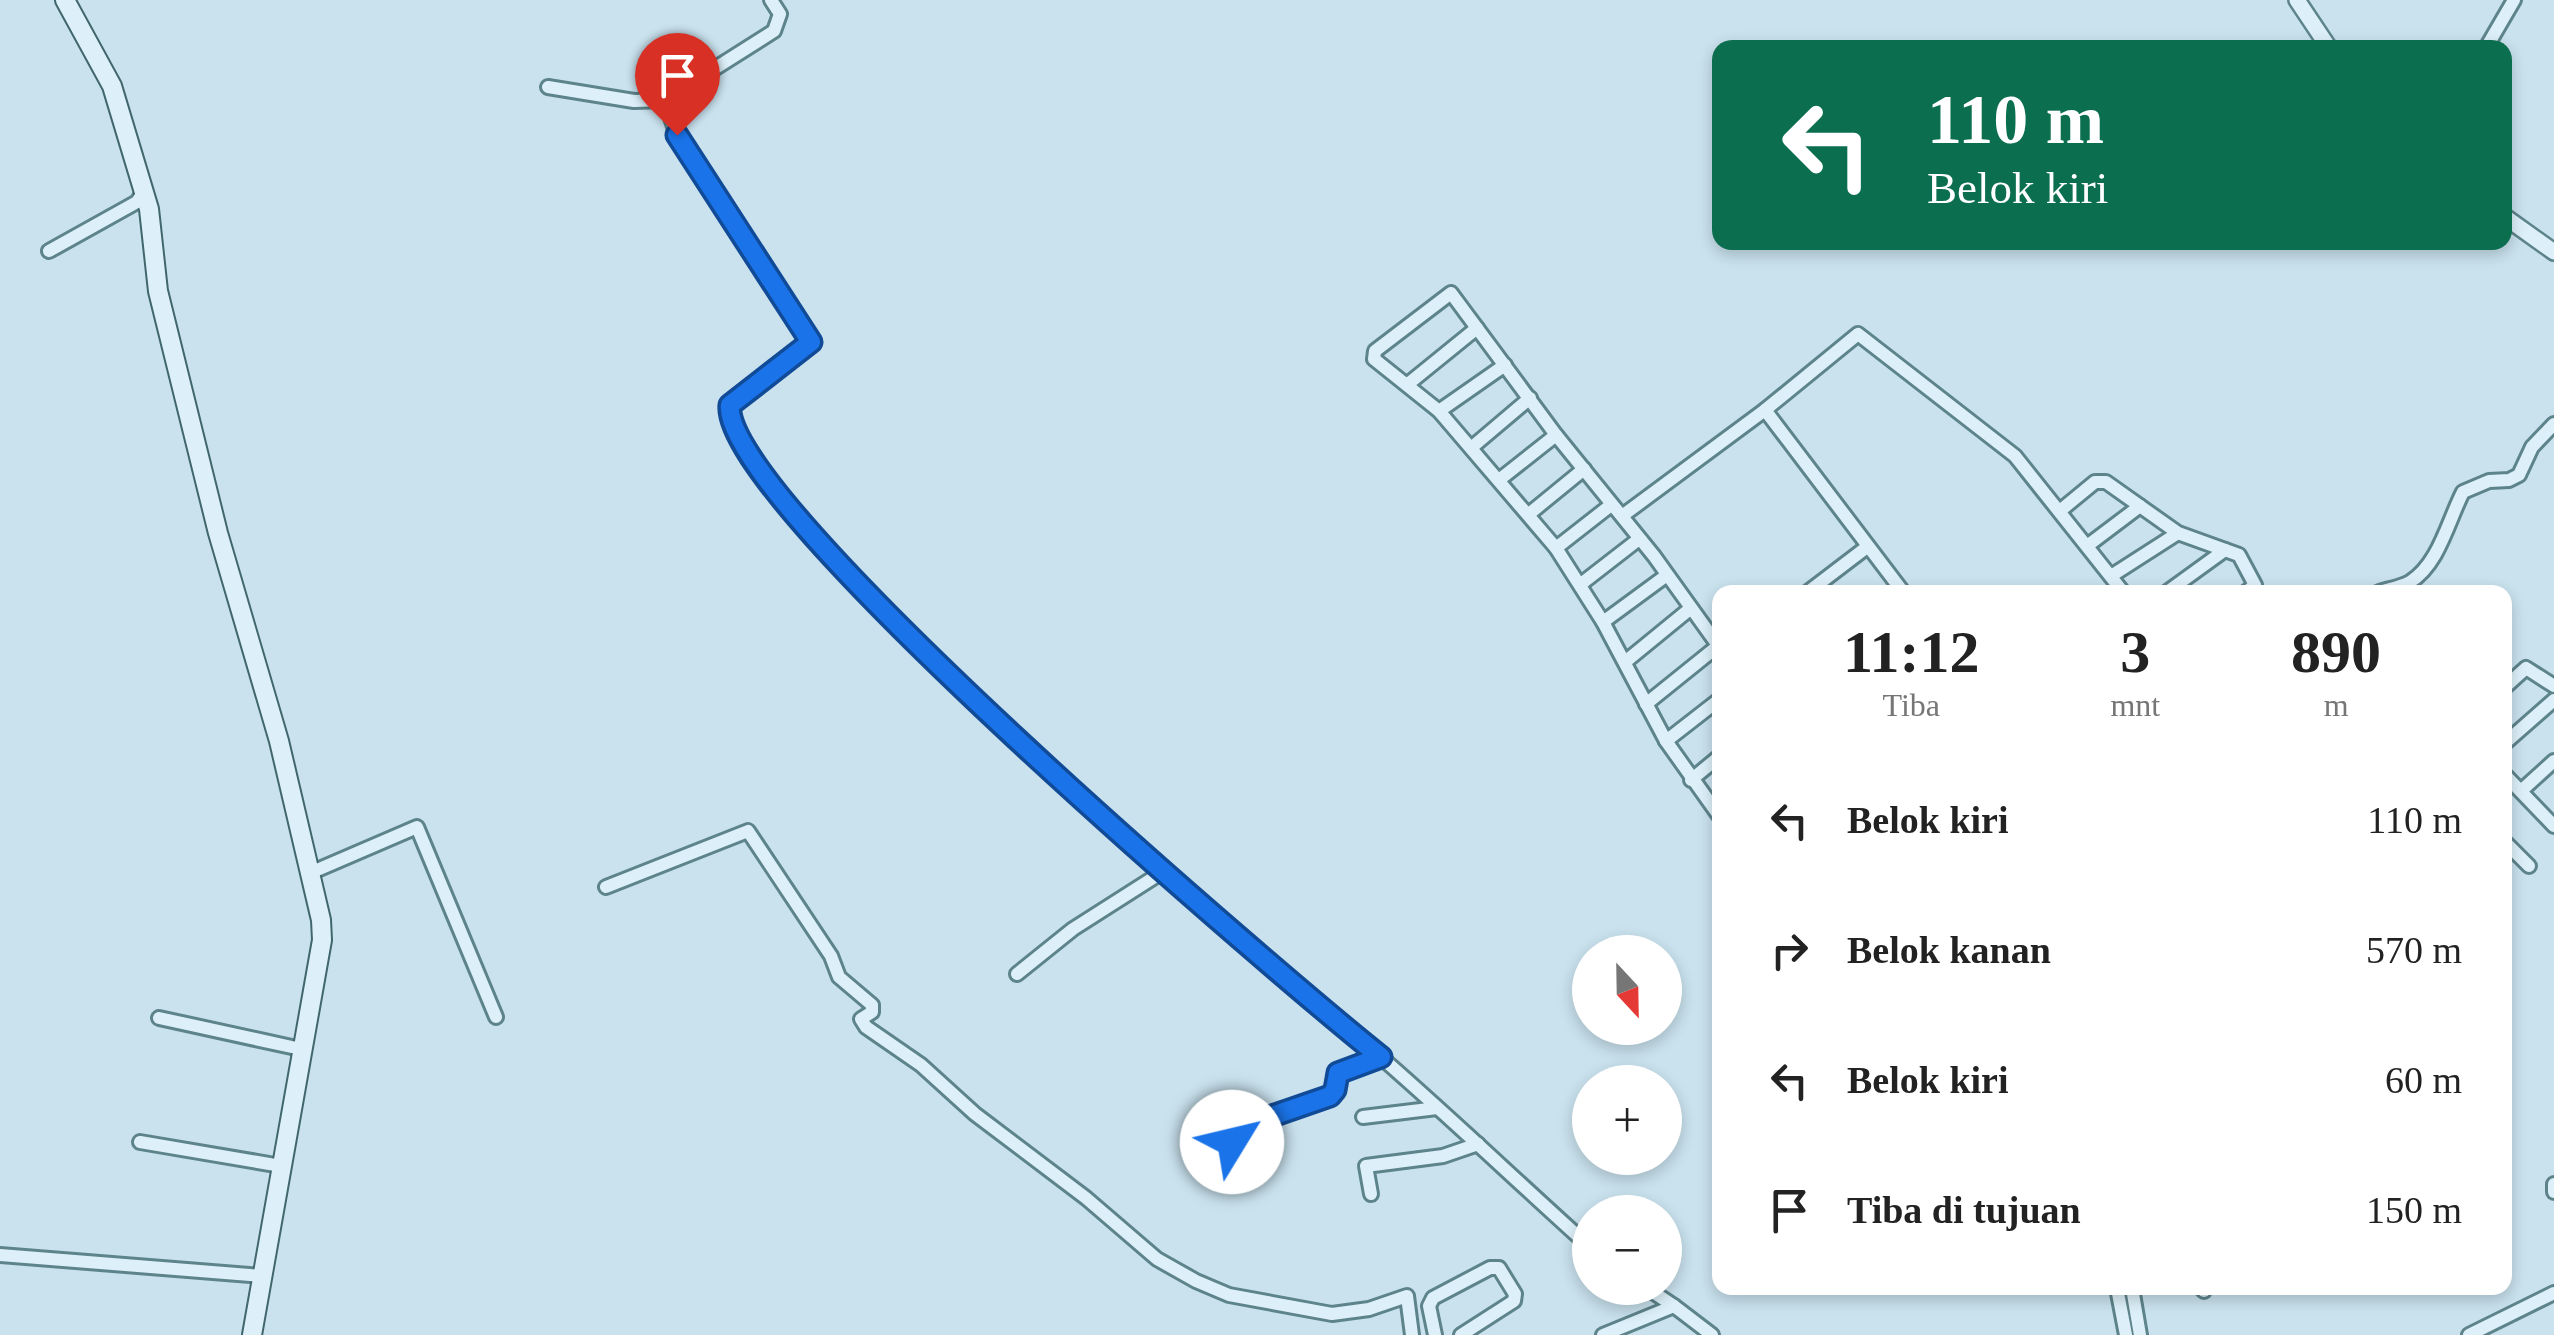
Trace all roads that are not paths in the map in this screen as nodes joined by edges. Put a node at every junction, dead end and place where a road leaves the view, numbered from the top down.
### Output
1 (64, 0) edge
2 (770, 0) edge
3 (2297, 0) edge
4 (2514, 0) edge
5 (2323, 40) edge
6 (2491, 40) edge
7 (548, 87) dead end
8 (665, 100) junction
9 (144, 191) junction
10 (2512, 222) edge
11 (49, 251) dead end
12 (2554, 252) edge
13 (1477, 328) junction
14 (1504, 365) junction
15 (1408, 384) junction
16 (1530, 398) junction
17 (1764, 410) junction
18 (1439, 411) junction
19 (2554, 424) edge
20 (1556, 435) junction
21 (1471, 448) junction
22 (1584, 469) junction
23 (1499, 480) junction
24 (1611, 505) junction
25 (2140, 506) junction
26 (2061, 510) junction
27 (1529, 514) junction
28 (1622, 516) junction
29 (2178, 532) junction
30 (1639, 539) junction
31 (1867, 546) junction
32 (2087, 546) junction
33 (1556, 548) junction
34 (2225, 550) junction
35 (1667, 575) junction
36 (2111, 576) junction
37 (1581, 584) junction
38 (1817, 585) edge
39 (1892, 585) edge
40 (2118, 585) edge
41 (2177, 585) edge
42 (2252, 585) edge
43 (2402, 585) edge
44 (1690, 608) junction
45 (1603, 622) junction
46 (1712, 638) edge
47 (1712, 652) edge
48 (1625, 662) junction
49 (2512, 681) edge
50 (2554, 686) edge
51 (2554, 700) edge
52 (1646, 704) junction
53 (1712, 704) edge
54 (2512, 738) edge
55 (1666, 740) junction
56 (2554, 761) edge
57 (1712, 763) edge
58 (1691, 780) junction
59 (2512, 781) edge
60 (2522, 790) junction
61 (1712, 806) edge
62 (2553, 824) edge
63 (2512, 849) edge
64 (2529, 866) dead end
65 (1164, 872) junction
66 (310, 873) junction
67 (606, 887) dead end
68 (1016, 974) dead end
69 (496, 1017) dead end
70 (159, 1018) dead end
71 (301, 1049) junction
72 (1381, 1057) junction
73 (1438, 1108) junction
74 (1363, 1116) dead end
75 (140, 1142) dead end
76 (1478, 1144) junction
77 (1247, 1159) dead end
78 (282, 1166) junction
79 (2554, 1184) edge
80 (2554, 1192) edge
81 (1371, 1194) dead end
82 (1572, 1230) edge
83 (0, 1256) edge
84 (263, 1276) junction
85 (2554, 1293) edge
86 (2118, 1295) edge
87 (2133, 1295) edge
88 (1674, 1306) joint
89 (252, 1335) edge
90 (1412, 1335) edge
91 (1435, 1335) edge
92 (1461, 1335) edge
93 (1603, 1335) edge
94 (1712, 1335) edge
95 (2126, 1335) edge
96 (2140, 1335) edge
97 (2469, 1335) edge

1 - 9 main road
2 - 8 street
3 - 5 street
4 - 6 street
7 - 8 street
8 - 65 street
9 - 11 street
9 - 66 main road
10 - 12 street
13 - 14 street
13 - 15 street
13 - 15 street
14 - 16 street
14 - 18 street
15 - 18 street
16 - 20 street
16 - 21 street
17 - 26 street
17 - 28 street
17 - 31 street
18 - 21 street
19 - 43 street
20 - 22 street
20 - 23 street
21 - 23 street
22 - 24 street
22 - 27 street
23 - 27 street
24 - 28 street
24 - 33 street
25 - 26 street
25 - 29 street
25 - 32 street
26 - 32 street
27 - 33 street
28 - 30 street
29 - 34 street
29 - 36 street
30 - 35 street
30 - 37 street
31 - 38 street
31 - 39 street
32 - 36 street
33 - 37 street
34 - 41 street
34 - 42 street
35 - 44 street
35 - 45 street
36 - 40 street
37 - 45 street
44 - 46 street
44 - 48 street
45 - 48 street
47 - 52 street
48 - 52 street
49 - 50 street
51 - 54 street
52 - 55 street
53 - 55 street
55 - 58 street
56 - 60 street
57 - 58 street
58 - 61 street
59 - 60 street
60 - 62 street
63 - 64 street
65 - 68 street
65 - 72 street
66 - 69 street
66 - 71 main road
67 - 90 street
70 - 71 street
71 - 78 main road
72 - 73 street
72 - 77 street
73 - 74 street
73 - 76 street
75 - 78 street
76 - 81 street
76 - 82 street
78 - 84 main road
79 - 80 street
83 - 84 street
84 - 89 main road
85 - 97 street
86 - 95 street
87 - 96 street
88 - 93 street
88 - 94 street
91 - 92 street

